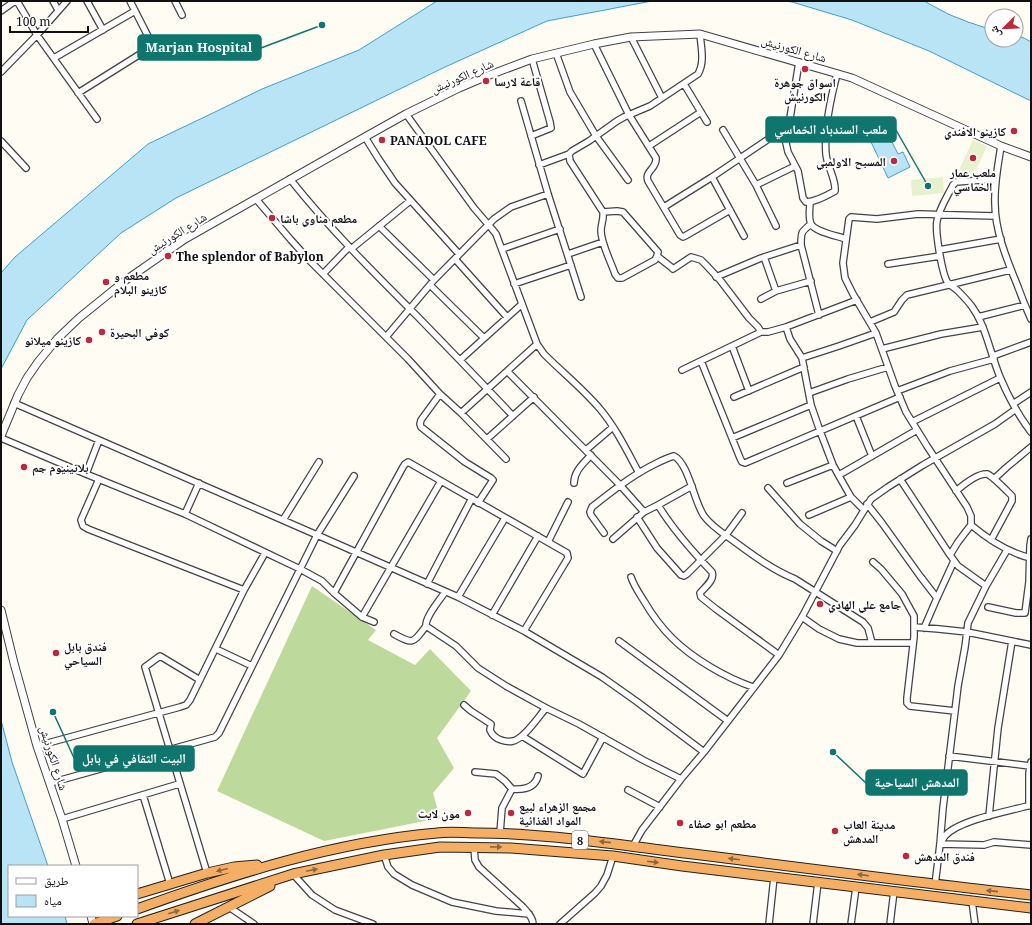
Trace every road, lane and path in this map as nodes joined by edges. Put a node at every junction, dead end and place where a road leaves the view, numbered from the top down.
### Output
1 (16, 1) edge
2 (53, 1) edge
3 (67, 1) edge
4 (87, 1) edge
5 (130, 1) edge
6 (176, 1) edge
7 (58, 10) junction
8 (1, 11) edge
9 (135, 11) junction
10 (182, 15) dead end
11 (103, 30) junction
12 (700, 34) junction
13 (37, 35) junction
14 (631, 37) junction
15 (594, 44) junction
16 (556, 53) junction
17 (54, 58) junction
18 (532, 59) junction
19 (799, 62) junction
20 (1, 72) edge
21 (837, 74) junction
22 (684, 84) junction
23 (78, 93) junction
24 (662, 98) junction
25 (521, 100) dead end
26 (701, 112) junction
27 (406, 114) junction
28 (629, 115) junction
29 (97, 119) dead end
30 (707, 122) dead end
31 (723, 130) dead end
32 (531, 136) junction
33 (596, 136) junction
34 (364, 137) junction
35 (768, 140) dead end
36 (1, 141) edge
37 (649, 146) junction
38 (1001, 146) junction
39 (569, 154) junction
40 (1031, 157) edge
41 (740, 158) junction
42 (539, 165) junction
43 (795, 166) junction
44 (26, 168) dead end
45 (712, 177) junction
46 (290, 179) junction
47 (996, 179) junction
48 (628, 180) dead end
49 (756, 185) junction
50 (548, 194) junction
51 (256, 199) junction
52 (410, 201) junction
53 (810, 202) junction
54 (664, 207) junction
55 (730, 210) junction
56 (603, 212) junction
57 (938, 215) junction
58 (996, 216) junction
59 (488, 224) junction
60 (810, 224) junction
61 (379, 226) junction
62 (776, 226) dead end
63 (560, 229) junction
64 (744, 236) dead end
65 (846, 239) junction
66 (1001, 240) junction
67 (603, 242) junction
68 (801, 245) junction
69 (350, 248) junction
70 (502, 249) junction
71 (940, 253) junction
72 (568, 254) junction
73 (457, 256) junction
74 (657, 256) junction
75 (764, 257) junction
76 (888, 264) dead end
77 (571, 265) junction
78 (1010, 270) junction
79 (323, 274) junction
80 (716, 277) junction
81 (811, 281) junction
82 (432, 282) junction
83 (514, 284) junction
84 (950, 285) junction
85 (776, 291) junction
86 (581, 297) dead end
87 (761, 299) dead end
88 (857, 300) junction
89 (522, 304) junction
90 (1025, 304) junction
91 (409, 309) junction
92 (819, 315) junction
93 (507, 317) junction
94 (978, 317) junction
95 (1031, 318) edge
96 (870, 322) junction
97 (786, 327) junction
98 (983, 327) junction
99 (761, 332) junction
100 (876, 333) junction
101 (386, 337) junction
102 (484, 338) junction
103 (1031, 342) edge
104 (537, 344) junction
105 (732, 346) junction
106 (882, 349) junction
107 (993, 357) junction
108 (802, 358) junction
109 (460, 360) junction
110 (701, 361) junction
111 (804, 367) junction
112 (888, 367) junction
113 (682, 370) dead end
114 (508, 372) junction
115 (1000, 378) junction
116 (488, 389) junction
117 (749, 391) junction
118 (897, 391) junction
119 (1031, 392) edge
120 (809, 393) junction
121 (440, 394) junction
122 (534, 397) junction
123 (734, 397) dead end
124 (900, 397) junction
125 (14, 403) junction
126 (1013, 404) junction
127 (811, 405) junction
128 (1016, 409) junction
129 (461, 413) junction
130 (513, 416) junction
131 (856, 416) junction
132 (912, 422) junction
133 (613, 427) junction
134 (917, 430) junction
135 (820, 431) junction
136 (1031, 432) edge
137 (1, 437) edge
138 (732, 438) junction
139 (99, 440) junction
140 (487, 440) junction
141 (1031, 447) edge
142 (586, 450) junction
143 (591, 455) junction
144 (872, 456) junction
145 (936, 458) junction
146 (506, 459) dead end
147 (319, 462) dead end
148 (834, 465) junction
149 (639, 473) junction
150 (86, 474) junction
151 (839, 475) junction
152 (354, 476) dead end
153 (900, 479) junction
154 (994, 479) junction
155 (99, 480) junction
156 (441, 481) junction
157 (199, 483) junction
158 (574, 483) dead end
159 (787, 483) dead end
160 (620, 485) junction
161 (692, 486) junction
162 (768, 488) dead end
163 (956, 490) junction
164 (852, 497) junction
165 (472, 498) junction
166 (568, 502) dead end
167 (478, 503) junction
168 (867, 504) junction
169 (658, 505) junction
170 (864, 510) junction
171 (644, 512) junction
172 (742, 513) dead end
173 (185, 514) junction
174 (809, 515) dead end
175 (637, 517) junction
176 (505, 518) junction
177 (283, 520) junction
178 (971, 525) junction
179 (604, 533) dead end
180 (317, 535) junction
181 (726, 535) junction
182 (538, 536) junction
183 (613, 539) dead end
184 (1031, 539) edge
185 (991, 540) junction
186 (548, 542) junction
187 (1007, 550) junction
188 (837, 551) junction
189 (356, 552) junction
190 (265, 553) junction
191 (950, 555) junction
192 (1030, 558) edge
193 (701, 560) junction
194 (954, 561) junction
195 (873, 562) dead end
196 (390, 567) junction
197 (300, 569) junction
198 (631, 577) dead end
199 (428, 584) junction
200 (986, 586) junction
201 (244, 590) junction
202 (445, 592) junction
203 (816, 592) junction
204 (334, 593) junction
205 (458, 597) junction
206 (937, 598) junction
207 (988, 607) dead end
208 (1, 610) edge
209 (1028, 613) edge
210 (492, 615) junction
211 (362, 617) junction
212 (802, 617) junction
213 (374, 622) dead end
214 (426, 626) junction
215 (914, 627) junction
216 (924, 628) junction
217 (524, 631) junction
218 (967, 632) junction
219 (394, 634) dead end
220 (619, 640) dead end
221 (1012, 642) junction
222 (872, 643) junction
223 (913, 643) junction
224 (1031, 645) edge
225 (216, 649) junction
226 (779, 655) junction
227 (252, 666) junction
228 (200, 680) junction
229 (753, 687) junction
230 (464, 705) dead end
231 (546, 708) junction
232 (954, 711) junction
233 (158, 713) junction
234 (728, 721) junction
235 (522, 736) junction
236 (602, 737) junction
237 (37, 746) junction
238 (169, 749) junction
239 (704, 752) junction
240 (949, 756) junction
241 (994, 762) junction
242 (1031, 764) edge
243 (475, 772) dead end
244 (538, 776) dead end
245 (681, 779) junction
246 (910, 781) dead end
247 (50, 783) junction
248 (179, 784) junction
249 (945, 786) junction
250 (512, 789) junction
251 (628, 790) dead end
252 (143, 795) junction
253 (1030, 805) edge
254 (660, 807) junction
255 (989, 816) junction
256 (62, 819) junction
257 (440, 832) junction
258 (474, 833) junction
259 (500, 833) junction
260 (940, 844) junction
261 (1031, 845) edge
262 (632, 846) junction
263 (440, 847) junction
264 (474, 847) junction
265 (384, 855) junction
266 (613, 856) junction
267 (274, 864) junction
268 (76, 865) edge
269 (207, 874) junction
270 (293, 874) junction
271 (774, 877) junction
272 (818, 882) junction
273 (170, 884) junction
274 (935, 885) junction
275 (856, 886) junction
276 (894, 891) junction
277 (138, 894) edge
278 (1031, 895) edge
279 (972, 901) junction
280 (230, 907) junction
281 (1031, 908) edge
282 (138, 909) edge
283 (529, 914) junction
284 (114, 917) edge
285 (93, 924) edge
286 (137, 924) edge
287 (195, 924) edge
288 (254, 924) edge
289 (373, 924) edge
290 (533, 924) edge
291 (560, 924) edge
292 (769, 924) edge
293 (813, 924) edge
294 (851, 924) edge
295 (890, 924) edge
296 (975, 924) edge

1 - 8 street
1 - 13 street
2 - 7 street
3 - 7 street
4 - 11 street
5 - 9 street
6 - 10 street
7 - 13 street
9 - 11 street
9 - 23 street
11 - 17 street
12 - 14 street, شارع الكورنيش
12 - 19 street, شارع الكورنيش
12 - 22 street
13 - 17 street
13 - 20 street
14 - 15 street, شارع الكورنيش
14 - 24 street
15 - 16 street, شارع الكورنيش
15 - 28 street
16 - 18 street, شارع الكورنيش
16 - 33 street
17 - 23 street
18 - 27 street, شارع الكورنيش
18 - 32 street
19 - 21 street, شارع الكورنيش
19 - 43 street
21 - 38 street, شارع الكورنيش
21 - 53 street
22 - 24 street
22 - 26 street
23 - 29 street
24 - 28 street
25 - 32 street
26 - 30 street
26 - 37 street
27 - 34 street, شارع الكورنيش
27 - 59 street
28 - 33 street
28 - 37 street
31 - 41 street
32 - 42 street
33 - 39 street
33 - 48 street
34 - 46 street, شارع الكورنيش
34 - 52 street
35 - 41 street
36 - 44 street
37 - 54 street
38 - 40 street, شارع الكورنيش
38 - 47 street
39 - 42 street
39 - 56 street
41 - 45 street
41 - 49 street
42 - 50 street
43 - 49 street
43 - 53 street
45 - 54 street
45 - 55 street
46 - 51 street, شارع الكورنيش
46 - 69 street
47 - 57 street
47 - 58 street
49 - 62 street
50 - 59 street
50 - 63 street
51 - 79 street
51 - 125 street, شارع الكورنيش
52 - 61 street
52 - 73 street
53 - 60 street
54 - 55 street
55 - 64 street
56 - 67 street
56 - 74 street
57 - 58 street
57 - 65 street
57 - 71 street
58 - 66 street
59 - 70 street
59 - 73 street
60 - 65 street
60 - 68 street
61 - 69 street
61 - 82 street
63 - 70 street
63 - 72 street
65 - 88 street
66 - 71 street
66 - 78 street
67 - 72 street
67 - 74 street
68 - 75 street
68 - 81 street
69 - 79 street
69 - 91 street
70 - 83 street
71 - 76 street
71 - 84 street
72 - 77 street
73 - 82 street
73 - 93 street
74 - 80 street
75 - 80 street
75 - 85 street
77 - 83 street
77 - 86 street
78 - 84 street
78 - 90 street
79 - 101 street
80 - 99 street
81 - 85 street
81 - 92 street
82 - 91 street
82 - 102 street
83 - 89 street
84 - 94 street
84 - 96 street
85 - 87 street
88 - 92 street
88 - 96 street
89 - 93 street
89 - 104 street
90 - 94 street
90 - 95 street
91 - 101 street
91 - 109 street
92 - 97 street
93 - 102 street
94 - 98 street
96 - 100 street
97 - 99 street
97 - 108 street
98 - 106 street
98 - 107 street
99 - 105 street
100 - 106 street
100 - 108 street
101 - 121 street
102 - 109 street
103 - 107 street
104 - 114 street
104 - 133 street
105 - 110 street
105 - 117 street
106 - 112 street
107 - 115 street
107 - 118 street
108 - 111 street
109 - 116 street
110 - 113 street
110 - 138 street
111 - 117 street
111 - 120 street
112 - 118 street
112 - 120 street
114 - 116 street
114 - 122 street
115 - 126 street
115 - 132 street
116 - 129 street
116 - 130 street
117 - 123 street
118 - 124 street
119 - 126 street
120 - 127 street
121 - 129 street
121 - 167 street
122 - 130 street
122 - 142 street
124 - 131 street
124 - 132 street
125 - 137 street, شارع الكورنيش
125 - 139 street
126 - 128 street
127 - 135 street
127 - 138 street
128 - 136 street
128 - 145 street
129 - 140 street
130 - 140 street
131 - 135 street
131 - 144 street
132 - 134 street
133 - 142 street
133 - 149 street
134 - 144 street
134 - 145 street
135 - 138 street
135 - 148 street
137 - 150 street
139 - 150 street
139 - 157 street
140 - 146 street
141 - 154 street
142 - 143 street
143 - 158 street
143 - 160 street
144 - 151 street
145 - 153 street
145 - 163 street
147 - 177 street
148 - 151 street
148 - 159 street
149 - 160 street
149 - 161 street
150 - 155 street
151 - 164 street
152 - 180 street
153 - 168 street
153 - 191 street
154 - 163 street
154 - 185 street
155 - 173 street
155 - 201 street
156 - 165 street
156 - 189 street
156 - 196 street
157 - 173 street
157 - 177 street
160 - 171 street
160 - 179 street
161 - 169 street
161 - 181 street
162 - 188 street
163 - 178 street
164 - 170 street
164 - 174 street
165 - 167 street
165 - 199 street
166 - 186 street
167 - 176 street
168 - 170 street
168 - 206 street
169 - 171 street
169 - 193 street
170 - 188 street
171 - 175 street
172 - 181 street
173 - 190 street
175 - 183 street
175 - 193 street
176 - 182 street
176 - 205 street
177 - 180 street
178 - 185 street
178 - 191 street
180 - 189 street
180 - 197 street
181 - 193 street
181 - 203 street
182 - 186 street
182 - 210 street
184 - 192 street
185 - 187 street
186 - 217 street
187 - 192 street
187 - 200 street
188 - 203 street
189 - 196 street
189 - 204 street
190 - 197 street
190 - 201 street
191 - 194 street
192 - 209 street
193 - 226 street
194 - 200 street
194 - 206 street
195 - 215 street
196 - 199 street
196 - 211 street
197 - 204 street
197 - 227 street
198 - 229 street
199 - 202 street
200 - 218 street
201 - 225 street
202 - 205 street
202 - 214 street
203 - 212 street
203 - 222 street
204 - 211 street
205 - 210 street
206 - 216 street
207 - 209 street
208 - 237 street, شارع الكورنيش
210 - 217 street
211 - 213 street
212 - 222 street
212 - 226 street
214 - 219 street
214 - 231 street
215 - 216 street
215 - 223 street
216 - 218 street
217 - 239 street
218 - 221 street
218 - 232 street
220 - 234 street
221 - 224 street
221 - 241 street
222 - 223 street
223 - 232 street
225 - 227 street
225 - 228 street
226 - 229 street
227 - 238 street
228 - 233 street
228 - 233 street
229 - 234 street
230 - 235 street
231 - 235 street
231 - 236 street
232 - 240 street
233 - 237 street
233 - 238 street
234 - 239 street
235 - 236 street
236 - 245 street
237 - 247 street, شارع الكورنيش
238 - 247 street
238 - 248 street
239 - 245 street
240 - 241 street
240 - 249 street
241 - 242 street
241 - 255 street
242 - 253 street
243 - 250 street
244 - 250 street
245 - 254 street
246 - 249 street
247 - 256 street, شارع الكورنيش
248 - 252 street
248 - 269 street
249 - 260 street
250 - 259 street
251 - 254 street
252 - 256 street
252 - 273 street
253 - 255 street
254 - 262 street
255 - 260 street
256 - 268 street, شارع الكورنيش
257 - 258 highway, 8
257 - 263 highway
257 - 267 highway, 8
258 - 259 highway, 8
258 - 264 highway
262 -> 259 highway, 8
260 - 261 street
260 - 274 street
274 -> 262 highway, 8
263 - 264 highway, 8
263 - 265 highway, 8
264 -> 266 highway, 8
264 - 283 street
270 -> 265 highway, 8
265 - 283 street
266 -> 271 highway, 8
266 - 291 street
267 -> 269 highway
267 - 282 highway, 8
269 - 273 highway
270 - 280 highway
286 -> 270 highway, 8
270 - 289 street
271 - 272 highway, 8
271 - 292 street
272 - 275 highway, 8
272 - 293 street
273 - 277 highway
278 -> 274 highway, 8
275 - 276 highway, 8
275 - 294 street
276 - 279 highway, 8
276 - 295 street
279 - 281 highway, 8
279 - 296 street
280 - 287 highway
280 - 288 street
283 - 290 street
284 - 285 highway

